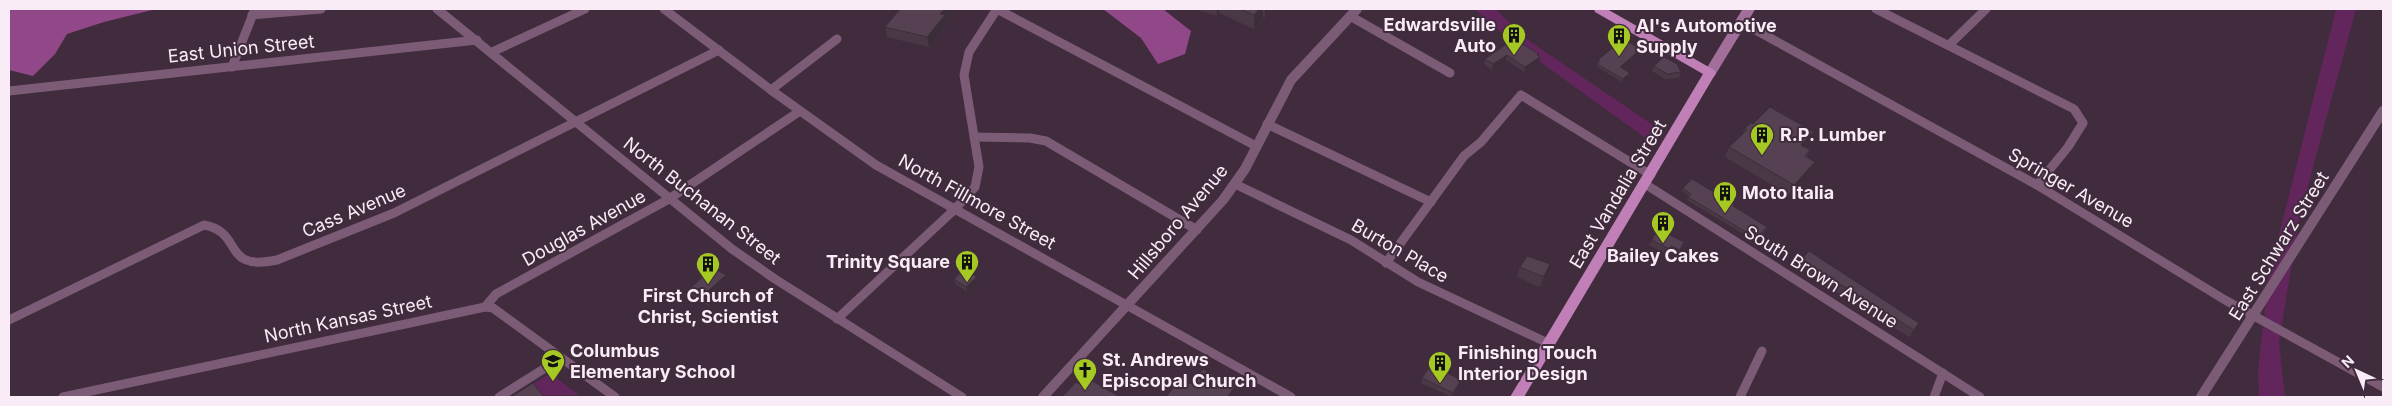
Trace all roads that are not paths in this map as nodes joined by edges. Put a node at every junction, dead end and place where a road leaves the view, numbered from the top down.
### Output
1 (321, 9) edge
2 (437, 9) edge
3 (585, 9) edge
4 (664, 9) edge
5 (997, 9) edge
6 (1599, 9) edge
7 (1750, 9) edge
8 (1876, 9) edge
9 (1986, 9) edge
10 (254, 12) edge
11 (1353, 12) edge
12 (1741, 22) junction
13 (837, 39) dead end
14 (477, 40) junction
15 (1949, 45) junction
16 (719, 50) junction
17 (492, 52) junction
18 (232, 67) junction
19 (1450, 73) dead end
20 (1710, 73) junction
21 (771, 90) junction
22 (9, 91) edge
23 (1521, 95) joint
24 (2383, 111) edge
25 (800, 112) junction
26 (577, 123) junction
27 (1267, 124) junction
28 (974, 137) junction
29 (1256, 146) junction
30 (1648, 179) junction
31 (1235, 184) junction
32 (2037, 186) junction
33 (669, 199) junction
34 (1431, 202) junction
35 (955, 209) junction
36 (1197, 230) junction
37 (1386, 263) junction
38 (1128, 306) junction
39 (484, 307) junction
40 (2254, 316) junction
41 (837, 319) junction
42 (9, 320) edge
43 (1550, 344) junction
44 (1762, 351) dead end
45 (561, 358) junction
46 (1943, 373) junction
47 (2383, 387) edge
48 (63, 397) edge
49 (499, 397) edge
50 (615, 397) edge
51 (962, 397) edge
52 (1043, 397) edge
53 (1291, 397) edge
54 (1518, 397) edge
55 (1740, 397) edge
56 (1934, 397) edge
57 (1980, 397) edge
58 (2201, 397) edge

1 - 10 street
2 - 14 street, North Buchanan Street
3 - 17 street
4 - 16 street, North Fillmore Street
5 - 28 street
5 - 29 street
6 - 20 main road
7 - 12 main road, East Vandalia Street
8 - 15 street
9 - 15 street
10 - 18 street
11 - 19 street
11 - 27 street, Hillsboro Avenue
12 - 20 main road, East Vandalia Street
12 - 32 street, Springer Avenue
13 - 21 street
14 - 17 street, North Buchanan Street
14 - 18 street, East Union Street
15 - 32 street
16 - 21 street, North Fillmore Street
16 - 26 street, Cass Avenue
17 - 26 street, North Buchanan Street
18 - 22 street, East Union Street
20 - 30 main road, East Vandalia Street
21 - 25 street, North Fillmore Street
23 - 30 street, South Brown Avenue
23 - 34 street
24 - 40 street, East Schwarz Street
25 - 33 street, Douglas Avenue
25 - 35 street, North Fillmore Street
26 - 33 street, North Buchanan Street
26 - 42 street, Cass Avenue
27 - 29 street, Hillsboro Avenue
27 - 34 street
28 - 35 street
28 - 36 street
29 - 31 street, Hillsboro Avenue
30 - 43 main road, East Vandalia Street
30 - 46 street, South Brown Avenue
31 - 36 street, Hillsboro Avenue
31 - 37 street, Burton Place
32 - 40 street, Springer Avenue
33 - 39 street, Douglas Avenue
33 - 41 street, North Buchanan Street
34 - 37 street
35 - 38 street, North Fillmore Street
35 - 41 street
36 - 38 street, Hillsboro Avenue
37 - 43 street, Burton Place
38 - 52 street, Hillsboro Avenue
38 - 53 street, North Fillmore Street
39 - 45 street
39 - 48 street, North Kansas Street
40 - 47 street, Springer Avenue
40 - 58 street, East Schwarz Street
41 - 51 street, North Buchanan Street
43 - 54 main road, East Vandalia Street
44 - 55 street
45 - 49 street
45 - 50 street
46 - 56 street
46 - 57 street, South Brown Avenue

